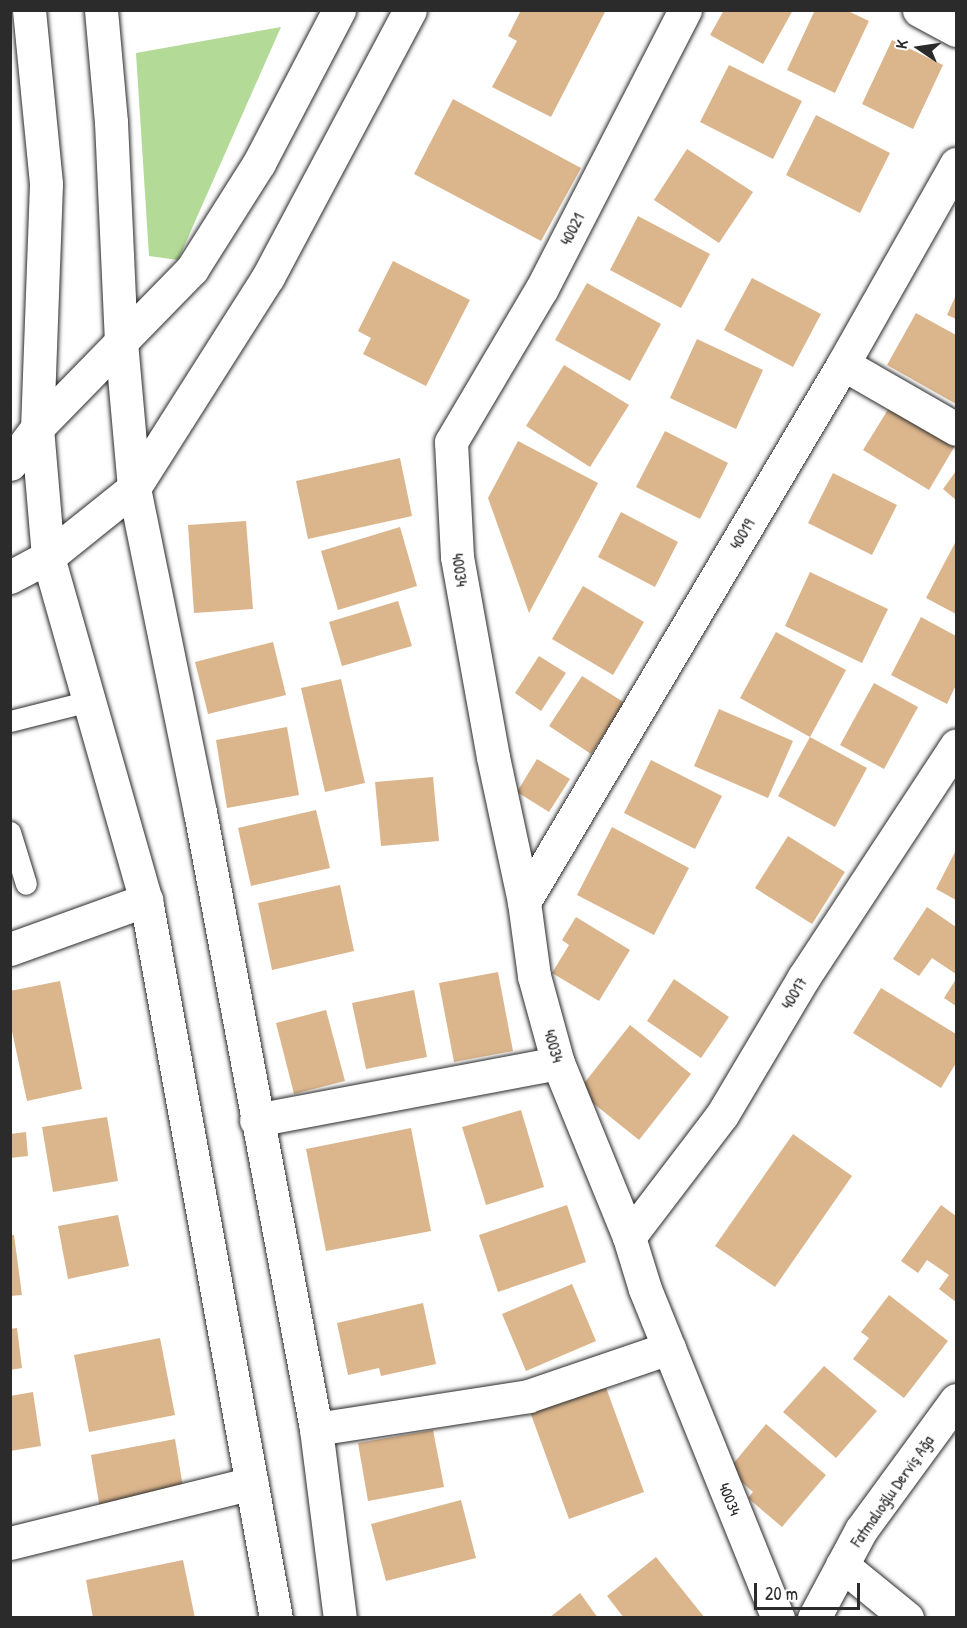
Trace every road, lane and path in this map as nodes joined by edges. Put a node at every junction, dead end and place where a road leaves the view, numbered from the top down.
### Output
1 (29, 10) edge
2 (101, 10) edge
3 (339, 10) edge
4 (410, 10) edge
5 (685, 10) edge
6 (919, 10) edge
7 (957, 30) edge
8 (957, 164) edge
9 (121, 342) junction
10 (843, 364) junction
11 (37, 428) junction
12 (957, 429) edge
13 (451, 442) joint
14 (10, 465) edge
15 (134, 488) junction
16 (48, 557) junction
17 (10, 576) edge
18 (89, 701) junction
19 (10, 721) edge
20 (957, 746) edge
21 (10, 832) edge
22 (26, 884) dead end
23 (146, 900) junction
24 (524, 902) junction
25 (10, 949) edge
26 (558, 1063) junction
27 (256, 1120) junction
28 (629, 1237) junction
29 (669, 1348) junction
30 (957, 1400) edge
31 (316, 1429) junction
32 (252, 1483) junction
33 (10, 1543) edge
34 (842, 1565) junction
35 (276, 1617) edge
36 (340, 1617) edge
37 (778, 1617) edge
38 (814, 1617) edge
39 (907, 1617) edge

1 - 11 street
2 - 9 street
3 - 9 street
4 - 15 street
5 - 13 street, 40021
6 - 7 street
8 - 10 street, 40019
9 - 11 street
9 - 15 street
10 - 12 street
10 - 24 street, 40019
11 - 14 street
11 - 16 street
13 - 24 street, 40034
15 - 16 street
15 - 27 street
16 - 17 street
16 - 18 street
18 - 19 lane
18 - 23 street
20 - 28 street, 40017
21 - 22 lane
23 - 25 street
23 - 32 street
24 - 26 street, 40034
26 - 27 street
26 - 28 street, 40034
27 - 31 street
28 - 29 street, 40034
29 - 31 street
29 - 37 street, 40034
30 - 34 street, Fatmalıoğlu Derviş Ağa
31 - 36 street
32 - 33 street
32 - 35 street
34 - 38 street, Fatmalıoğlu Derviş Ağa
34 - 39 street

